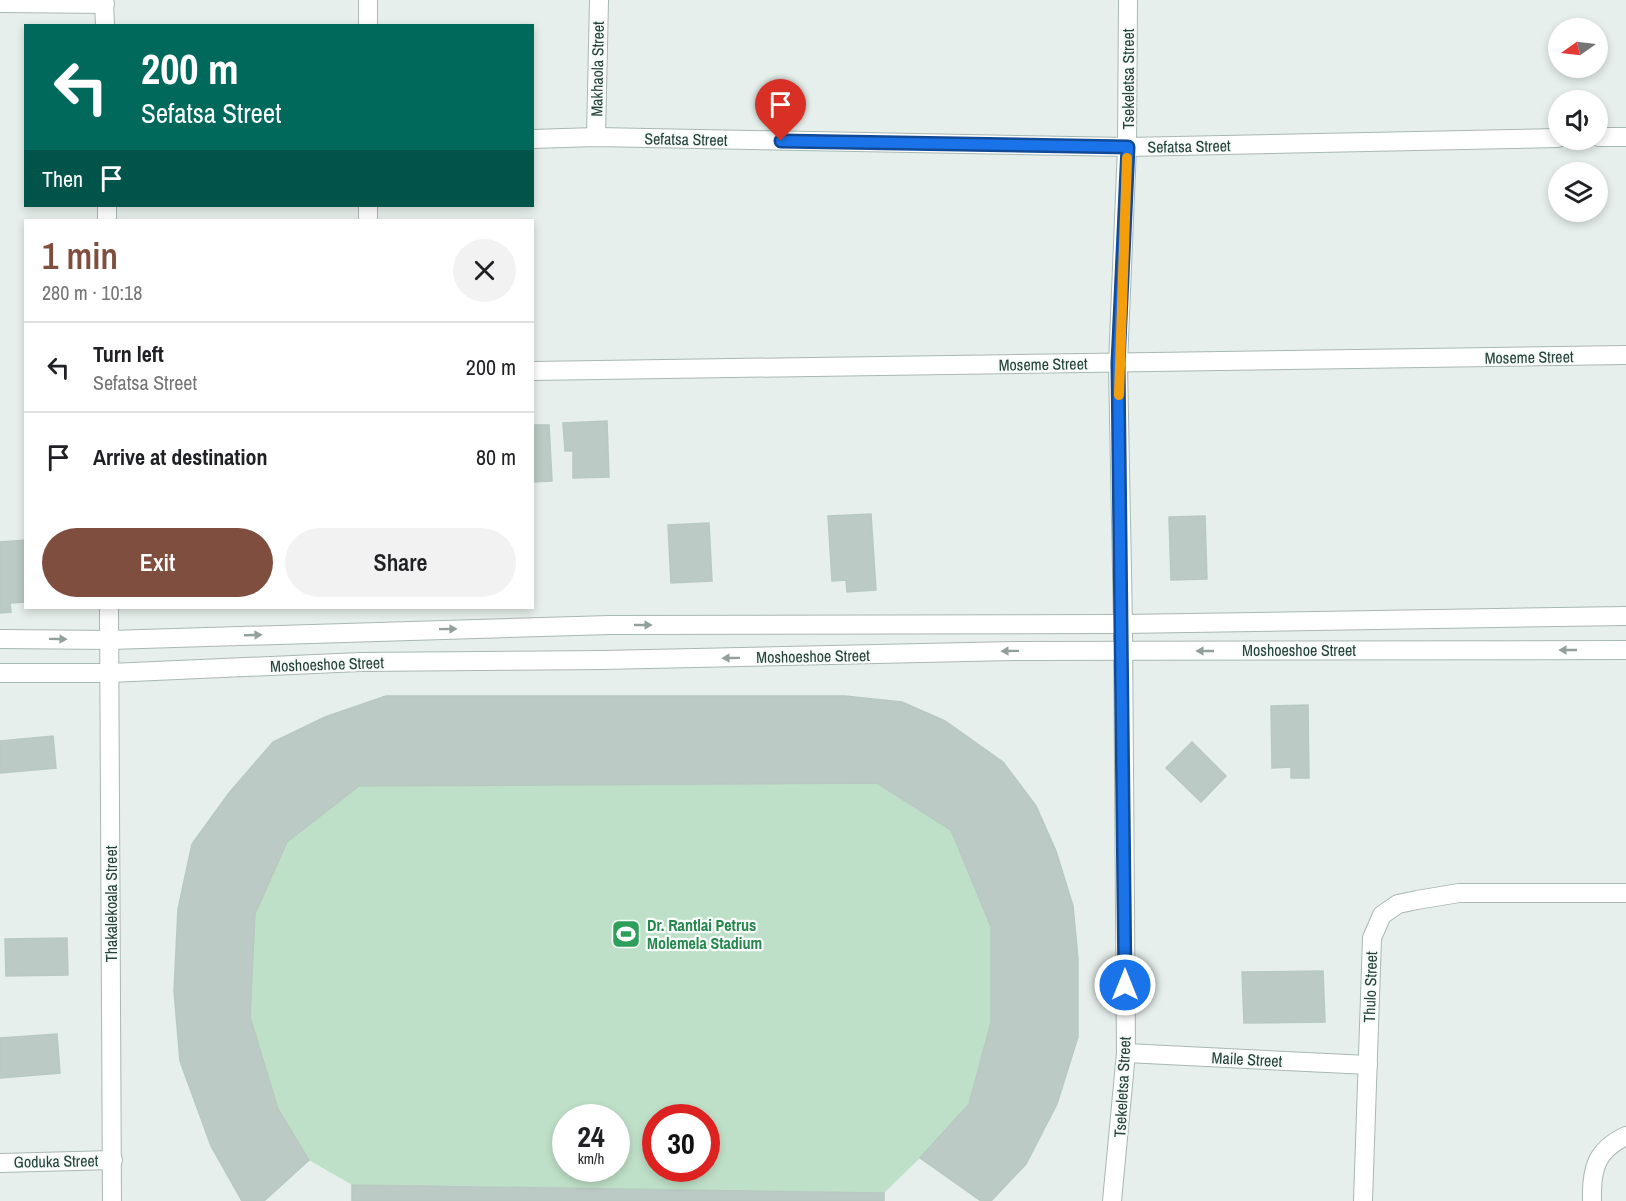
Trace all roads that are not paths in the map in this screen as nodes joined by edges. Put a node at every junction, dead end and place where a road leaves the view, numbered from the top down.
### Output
1 (368, 0) edge
2 (599, 0) edge
3 (1128, 0) edge
4 (104, 2) edge
5 (0, 3) edge
6 (105, 24) edge
7 (368, 24) edge
8 (596, 137) junction
9 (1608, 137) edge
10 (1626, 137) edge
11 (1548, 138) edge
12 (534, 139) edge
13 (1128, 147) junction
14 (1626, 356) edge
15 (1118, 363) junction
16 (534, 371) edge
17 (109, 609) edge
18 (1626, 616) edge
19 (1123, 624) junction
20 (0, 639) edge
21 (110, 640) junction
22 (1626, 650) edge
23 (1123, 651) junction
24 (0, 673) edge
25 (110, 673) junction
26 (1626, 893) edge
27 (1125, 1053) junction
28 (1368, 1065) junction
29 (1626, 1136) edge
30 (113, 1160) junction
31 (0, 1163) edge
32 (112, 1201) edge
33 (1112, 1201) edge
34 (1363, 1201) edge
35 (1592, 1201) edge

1 - 7 street
2 - 8 street, Makhaola Street
3 - 13 street, Tsekeletsa Street
4 - 5 street
4 - 6 street
8 - 12 street, Sefatsa Street
8 - 13 street, Sefatsa Street
9 - 10 street
11 - 13 street, Sefatsa Street
13 - 15 street, Tsekeletsa Street
14 - 15 street, Moseme Street
15 - 16 street, Moseme Street
15 - 19 street, Tsekeletsa Street
17 - 21 street, Thakalekoala Street
18 - 19 street, Moshoeshoe Street
21 -> 19 street, Moshoeshoe Street
19 - 23 street, Tsekeletsa Street
20 -> 21 street, Moshoeshoe Street
21 - 25 street, Thakalekoala Street
22 -> 23 street, Moshoeshoe Street
23 -> 25 street, Moshoeshoe Street
23 - 27 street, Tsekeletsa Street
24 - 25 street, Moshoeshoe Street
25 - 30 street, Thakalekoala Street
26 - 28 street, Thulo Street
27 - 28 street, Maile Street
27 - 33 street, Tsekeletsa Street
28 - 34 street, Thulo Street
29 - 35 street
30 - 31 street, Goduka Street
30 - 32 street, Thakalekoala Street

